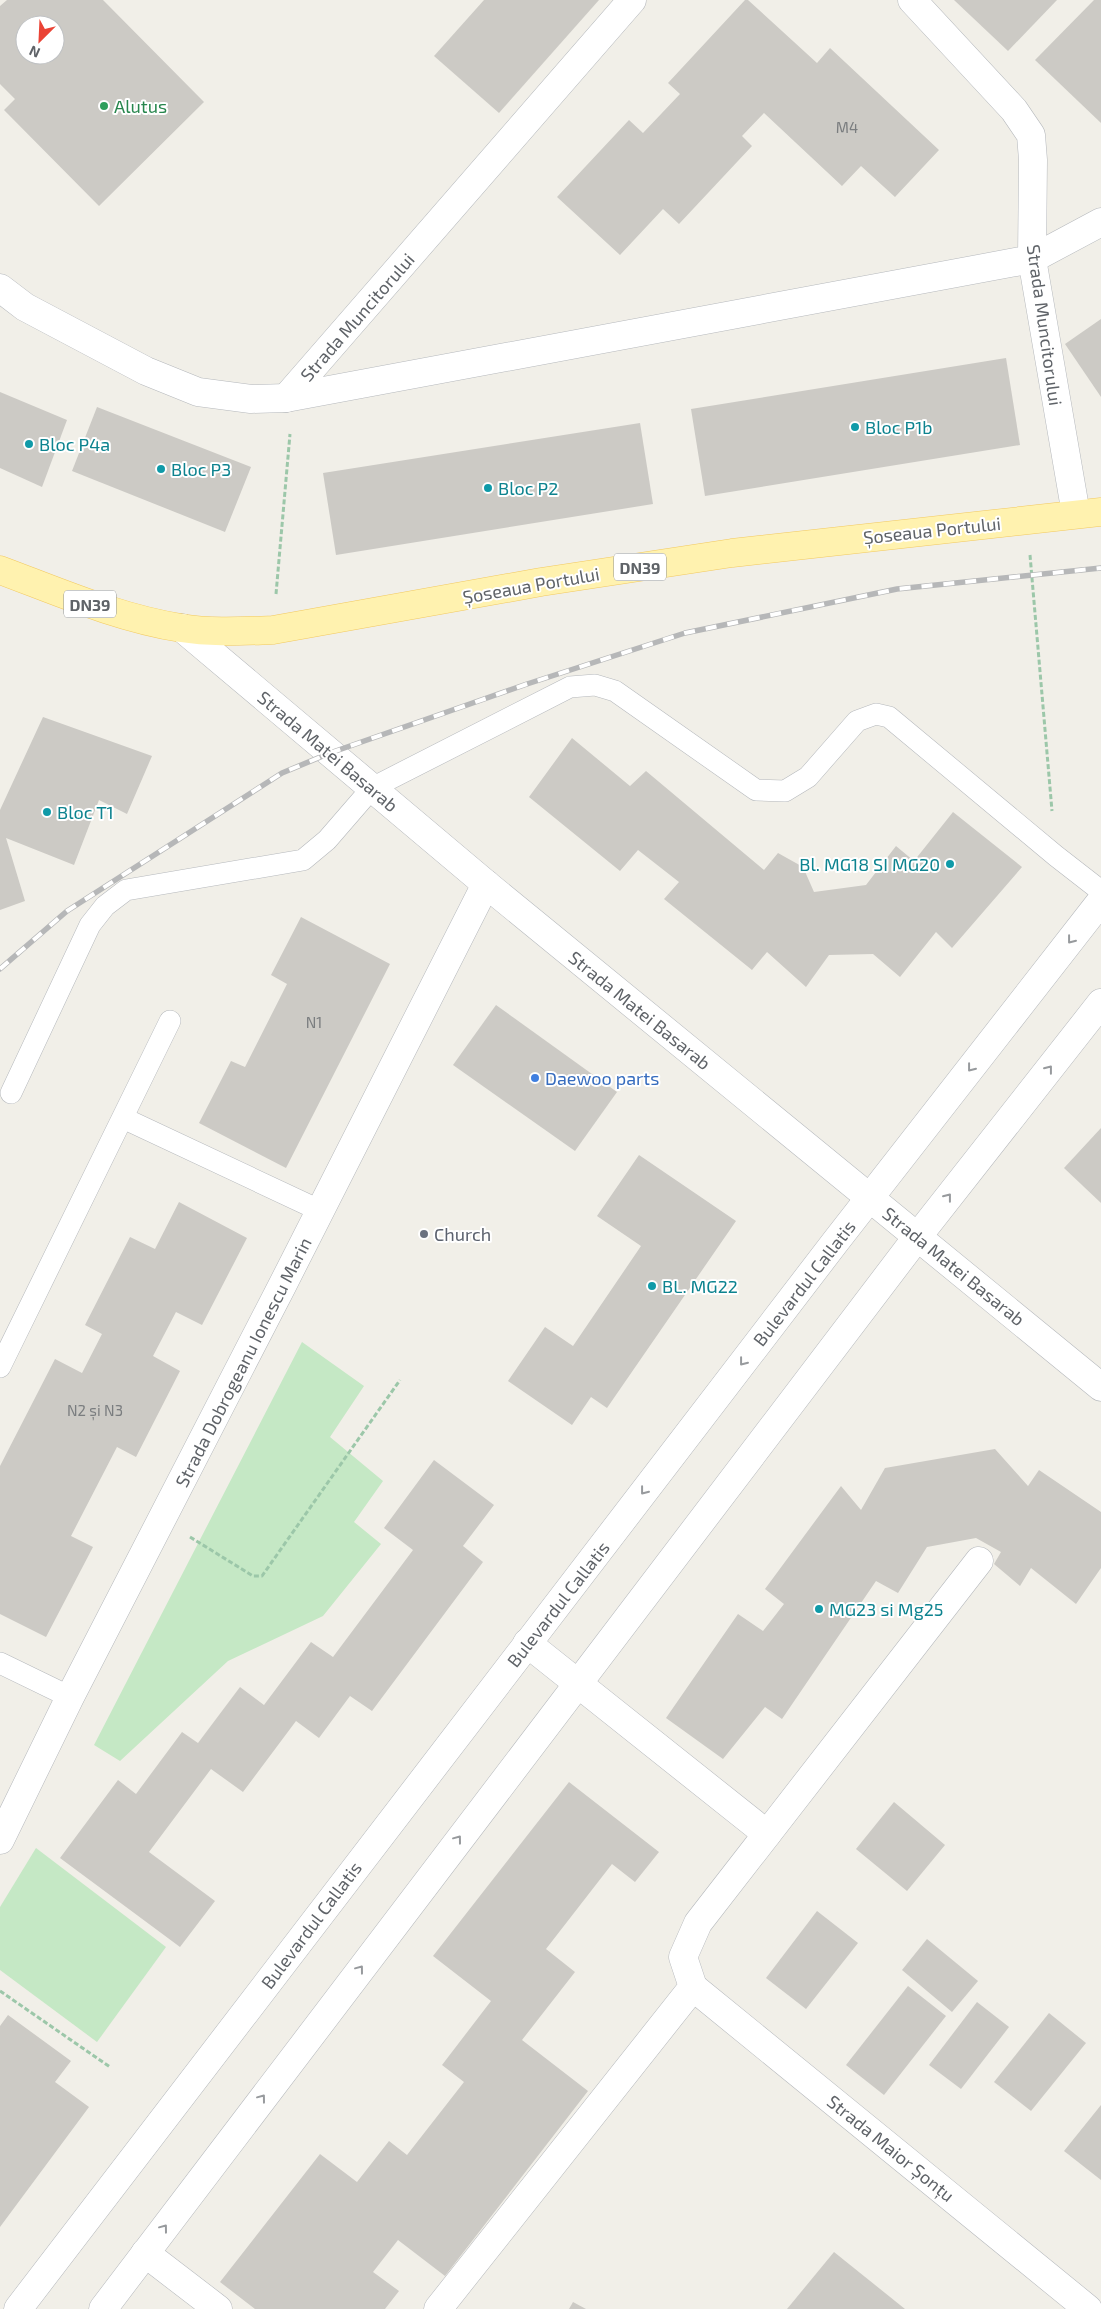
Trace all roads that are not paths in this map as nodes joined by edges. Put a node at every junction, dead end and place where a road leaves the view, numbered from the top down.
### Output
1 (632, 0) edge
2 (912, 0) edge
3 (1101, 222) edge
4 (1032, 259) junction
5 (0, 288) edge
6 (286, 398) junction
7 (1088, 513) edge
8 (0, 570) edge
9 (182, 628) junction
10 (372, 788) junction
11 (486, 884) junction
12 (1101, 890) edge
13 (1101, 901) edge
14 (1101, 1003) edge
15 (170, 1021) dead end
16 (11, 1093) dead end
17 (123, 1118) junction
18 (870, 1198) junction
19 (321, 1211) junction
20 (918, 1236) junction
21 (0, 1367) edge
22 (1101, 1387) edge
23 (979, 1562) dead end
24 (527, 1644) junction
25 (0, 1663) edge
26 (577, 1683) junction
27 (70, 1697) junction
28 (767, 1834) junction
29 (0, 1840) edge
30 (693, 1987) junction
31 (145, 2252) junction
32 (18, 2309) edge
33 (103, 2309) edge
34 (218, 2309) edge
35 (438, 2309) edge
36 (1088, 2309) edge

1 - 6 street, Strada Muncitorului
2 - 4 street, Strada Muncitorului
3 - 4 street
4 - 6 street
4 - 7 street, Strada Muncitorului
5 - 6 street
7 - 9 main road, Șoseaua Portului / DN39
8 - 9 main road, Șoseaua Portului / DN39
9 - 10 street, Strada Matei Basarab
10 - 11 street, Strada Matei Basarab
10 - 12 lane
10 - 16 lane
11 - 18 street, Strada Matei Basarab
11 - 19 street, Strada Dobrogeanu Ionescu Marin
13 -> 18 street, Bulevardul Callatis
20 -> 14 street
15 - 17 lane
17 - 19 lane
17 - 21 lane
18 - 20 street, Strada Matei Basarab
18 -> 24 street, Bulevardul Callatis
19 - 27 street, Strada Dobrogeanu Ionescu Marin
20 - 22 street, Strada Matei Basarab
20 - 26 street
23 - 28 street
24 - 26 street
24 - 32 street, Bulevardul Callatis
25 - 27 lane
26 - 28 street
31 -> 26 street
27 - 29 street, Strada Dobrogeanu Ionescu Marin
28 - 30 street
30 - 35 street
30 - 36 street, Strada Maior Șonțu
31 - 33 street
31 - 34 street

